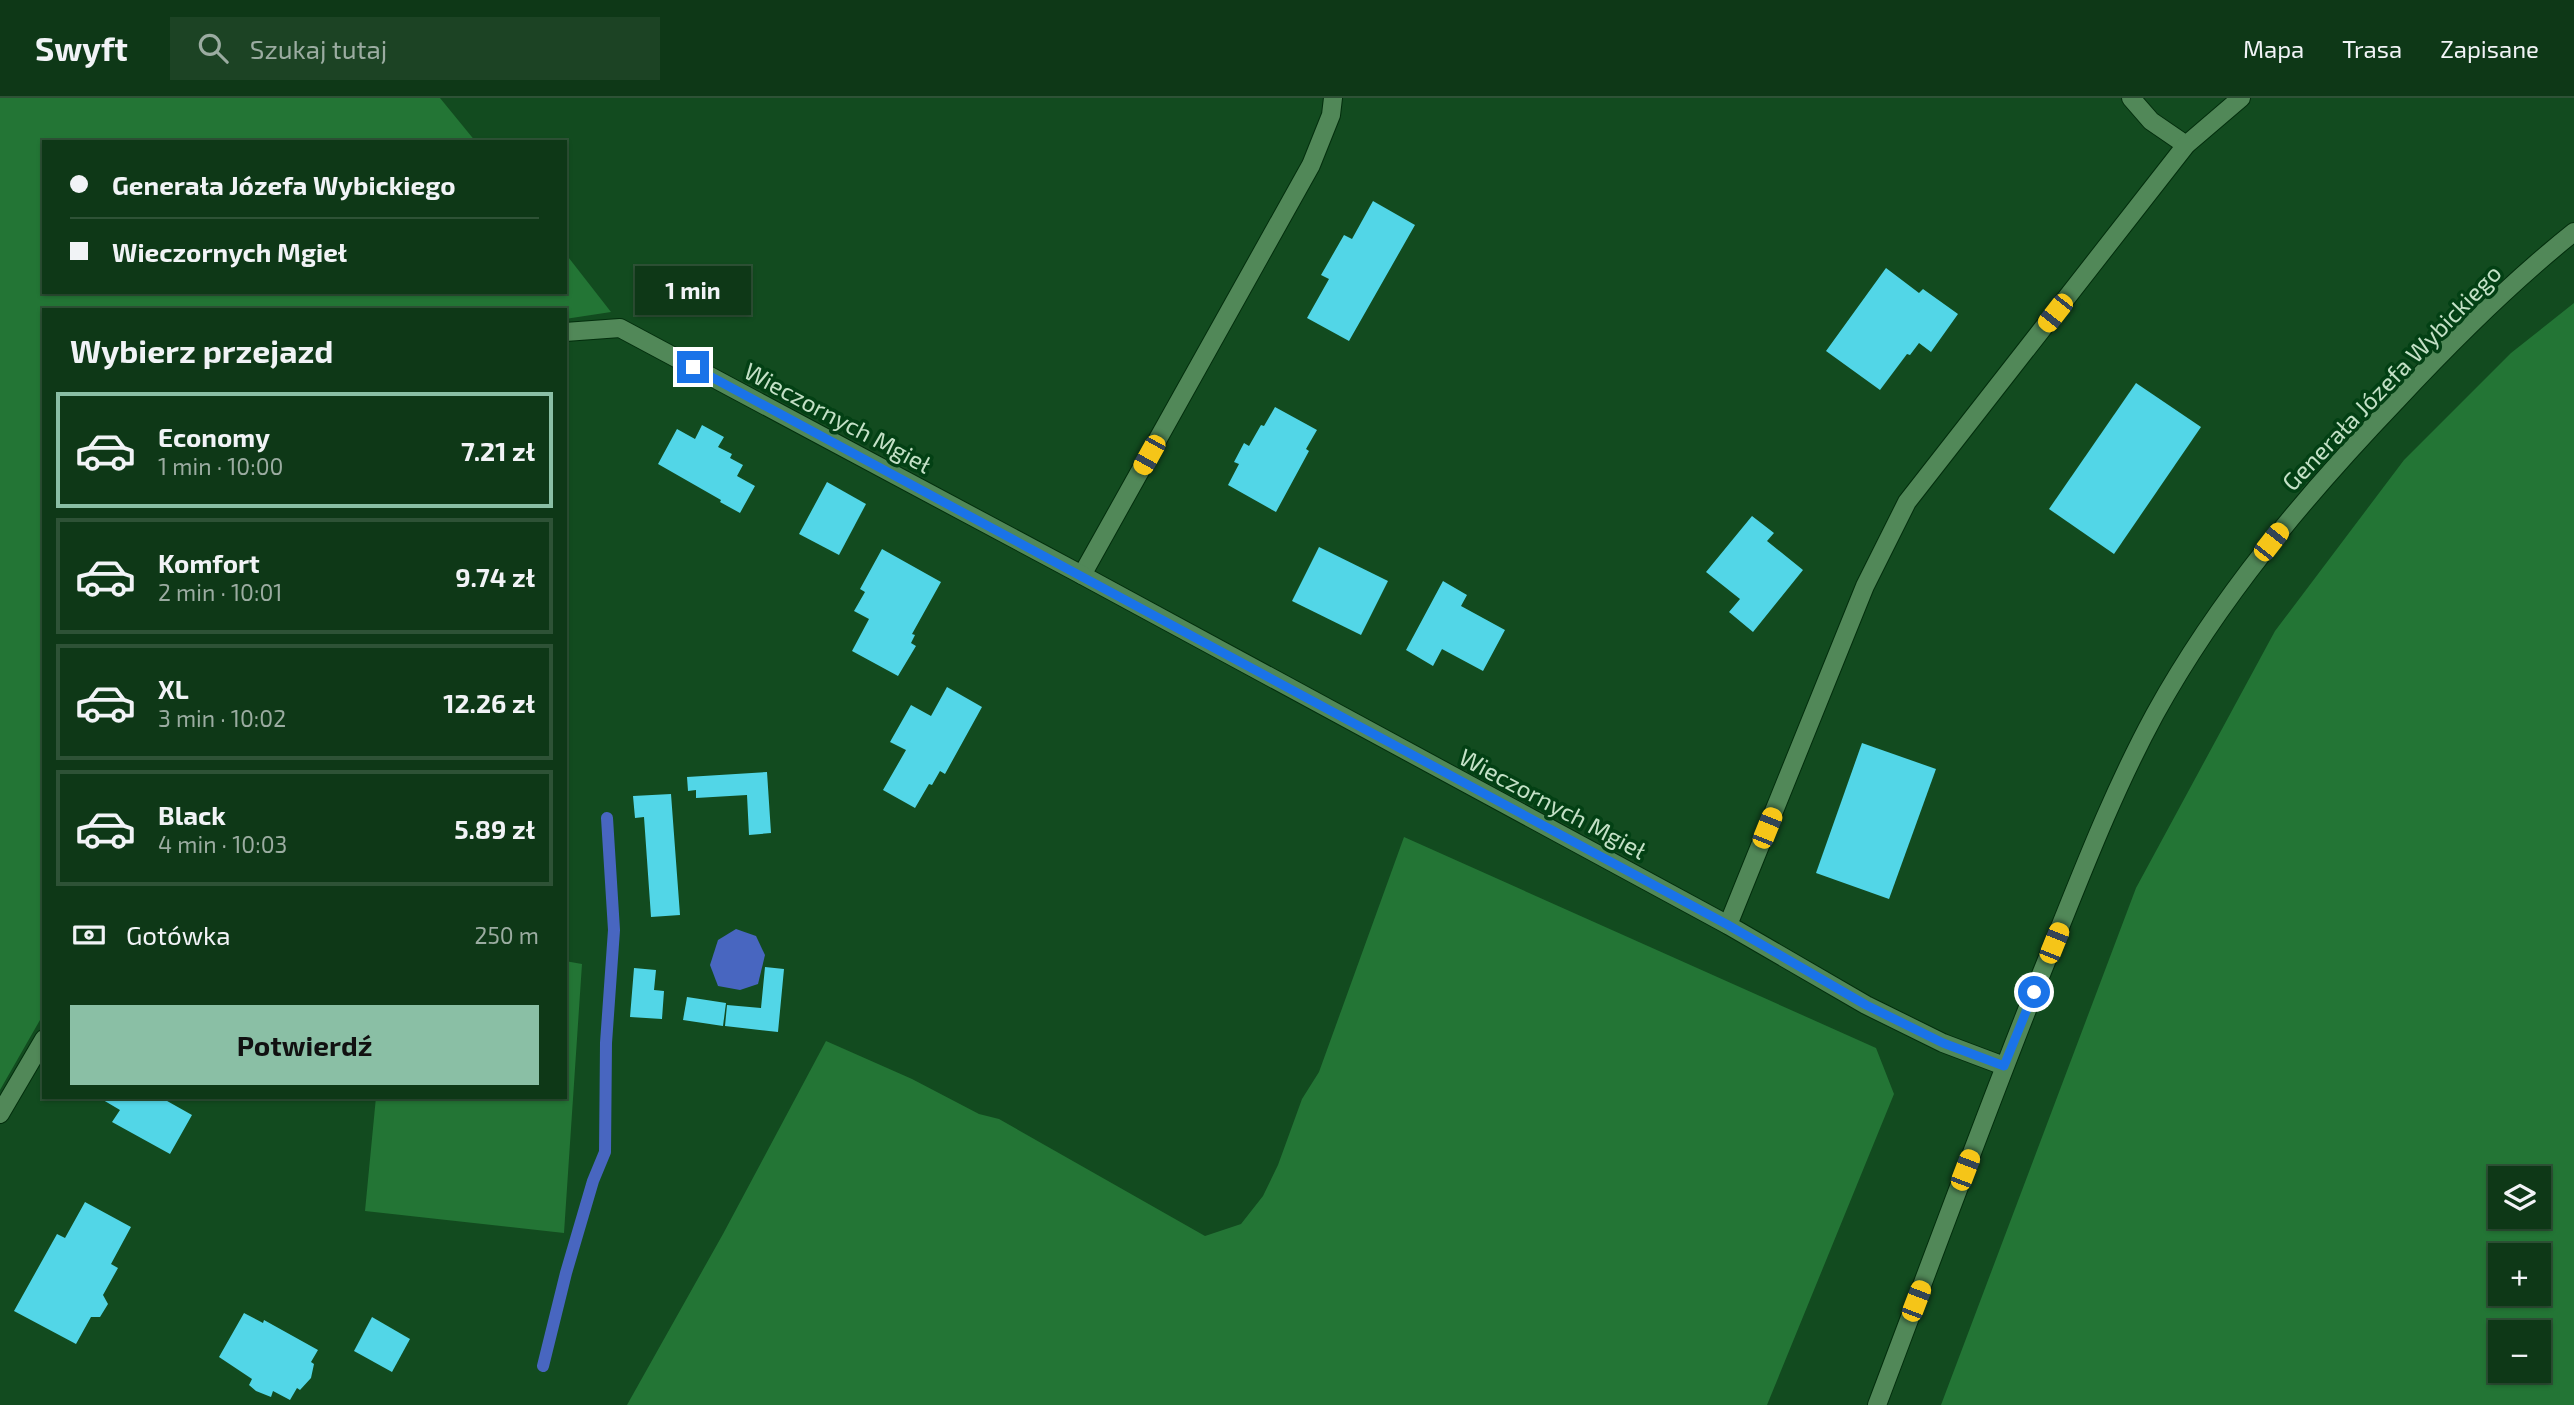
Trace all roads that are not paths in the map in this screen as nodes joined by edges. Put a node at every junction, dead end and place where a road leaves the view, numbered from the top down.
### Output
1 (1332, 98) edge
2 (2131, 98) edge
3 (2241, 98) edge
4 (2186, 145) junction
5 (2574, 232) edge
6 (567, 332) edge
7 (1082, 575) junction
8 (1728, 925) junction
9 (42, 1042) edge
10 (2004, 1066) junction
11 (0, 1114) edge
12 (1877, 1405) edge

1 - 7 street
2 - 4 street
3 - 4 street
4 - 8 street
5 - 10 street, Generała Józefa Wybickiego
6 - 7 street, Wieczornych Mgieł
7 - 8 street, Wieczornych Mgieł
8 - 10 street, Wieczornych Mgieł
9 - 11 street
10 - 12 street, Generała Józefa Wybickiego

